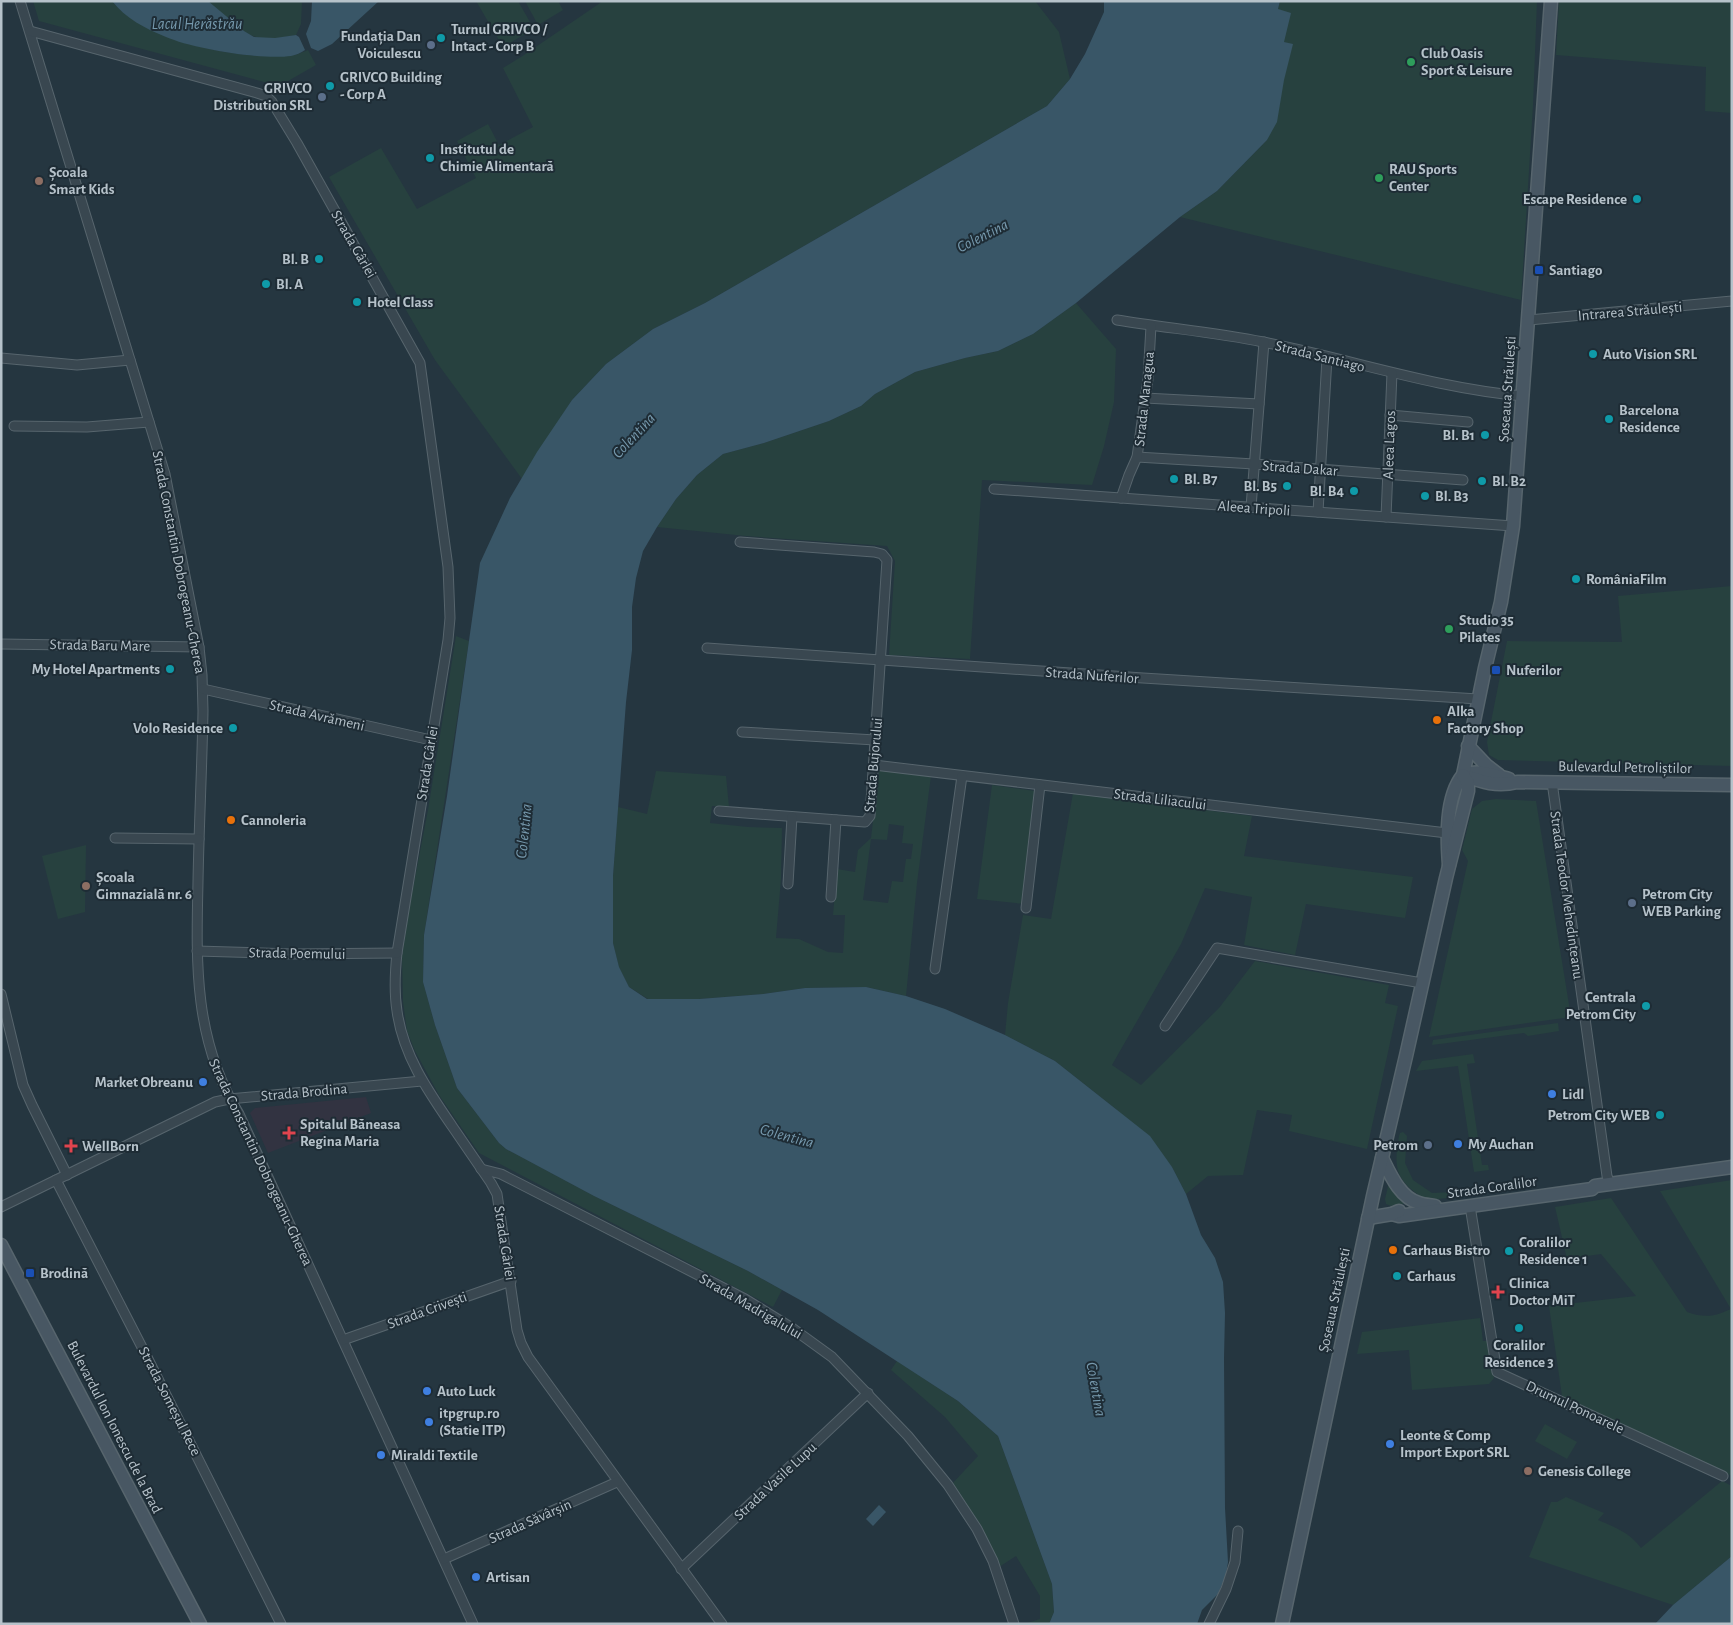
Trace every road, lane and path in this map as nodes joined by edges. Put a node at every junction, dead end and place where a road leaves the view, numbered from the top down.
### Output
1 (20, 1) edge
2 (1551, 1) edge
3 (30, 31) junction
4 (1732, 301) edge
5 (1117, 320) dead end
6 (1529, 320) junction
7 (1151, 326) junction
8 (1264, 342) junction
9 (1, 358) edge
10 (1327, 358) junction
11 (130, 360) junction
12 (1392, 373) junction
13 (1523, 396) junction
14 (1145, 398) junction
15 (1259, 404) junction
16 (1390, 416) junction
17 (149, 422) junction
18 (1468, 422) dead end
19 (14, 426) dead end
20 (1137, 457) junction
21 (1254, 464) junction
22 (1321, 469) junction
23 (1388, 474) junction
24 (1464, 480) dead end
25 (994, 489) dead end
26 (1121, 498) junction
27 (1250, 508) junction
28 (1318, 512) junction
29 (1386, 517) junction
30 (1513, 526) junction
31 (740, 542) dead end
32 (1, 644) edge
33 (199, 647) junction
34 (707, 648) dead end
35 (881, 661) junction
36 (203, 689) junction
37 (1478, 699) junction
38 (742, 732) dead end
39 (431, 740) junction
40 (875, 740) junction
41 (1468, 746) junction
42 (874, 765) junction
43 (1463, 775) junction
44 (962, 776) junction
45 (1503, 781) junction
46 (1552, 782) junction
47 (1040, 785) junction
48 (1732, 785) edge
49 (1466, 798) junction
50 (719, 811) dead end
51 (792, 817) junction
52 (836, 820) junction
53 (1447, 833) junction
54 (115, 838) dead end
55 (199, 839) junction
56 (1449, 865) junction
57 (788, 884) dead end
58 (831, 897) dead end
59 (1026, 908) dead end
60 (197, 951) junction
61 (397, 953) junction
62 (935, 969) dead end
63 (1422, 984) junction
64 (1, 994) edge
65 (1165, 1026) dead end
66 (422, 1082) junction
67 (229, 1099) junction
68 (1382, 1158) junction
69 (1732, 1167) edge
70 (481, 1169) junction
71 (67, 1175) junction
72 (56, 1180) junction
73 (1610, 1184) junction
74 (1595, 1186) junction
75 (1435, 1206) junction
76 (1470, 1206) junction
77 (1, 1207) edge
78 (1392, 1214) junction
79 (1368, 1218) junction
80 (1, 1245) edge
81 (511, 1281) junction
82 (343, 1340) junction
83 (868, 1393) junction
84 (1723, 1476) dead end
85 (617, 1482) junction
86 (1238, 1530) dead end
87 (444, 1559) junction
88 (681, 1569) junction
89 (200, 1624) edge
90 (281, 1624) edge
91 (473, 1624) edge
92 (722, 1624) edge
93 (1014, 1624) edge
94 (1209, 1624) edge
95 (1282, 1624) edge

1 - 3 street, Strada Constantin Dobrogeanu-Gherea
2 - 6 street, Șoseaua Străulești
3 - 11 street, Strada Constantin Dobrogeanu-Gherea
3 - 39 street, Strada Gârlei
4 - 6 street, Intrarea Străulești
5 - 7 street, Strada Santiago
6 - 13 street, Șoseaua Străulești
7 - 8 street, Strada Santiago
7 - 14 street, Strada Managua
8 - 10 street, Strada Santiago
8 - 15 street
9 - 11 street
10 - 12 street, Strada Santiago
10 - 22 street
11 - 17 street, Strada Constantin Dobrogeanu-Gherea
12 - 13 street, Strada Santiago
12 - 16 street, Aleea Lagos
13 - 30 street, Șoseaua Străulești
14 - 15 street
14 - 20 street, Strada Managua
15 - 21 street
16 - 18 street
16 - 23 street, Aleea Lagos
17 - 19 street
17 - 33 street, Strada Constantin Dobrogeanu-Gherea
20 - 21 street, Strada Dakar
20 - 26 street, Strada Managua
21 - 22 street, Strada Dakar
21 - 27 street
22 - 23 street, Strada Dakar
22 - 28 street
23 - 24 street, Strada Dakar
23 - 29 street, Aleea Lagos
25 - 26 street, Aleea Tripoli
26 - 27 street, Aleea Tripoli
27 - 28 street, Aleea Tripoli
28 - 29 street, Aleea Tripoli
29 - 30 street, Aleea Tripoli
30 - 37 street, Șoseaua Străulești
31 - 35 street, Strada Bujorului
32 - 33 street, Strada Baru Mare
33 - 36 street, Strada Constantin Dobrogeanu-Gherea
34 - 35 street, Strada Nuferilor
35 - 37 street, Strada Nuferilor
35 - 40 street, Strada Bujorului
36 - 39 street, Strada Avrămeni
36 - 55 street, Strada Constantin Dobrogeanu-Gherea
37 - 41 street, Șoseaua Străulești
38 - 40 street
39 - 61 street, Strada Gârlei
40 - 42 street, Strada Bujorului
41 - 43 street, Șoseaua Străulești
41 - 45 street
42 - 44 street, Strada Liliacului
42 - 52 street, Strada Bujorului
43 - 45 street, Bulevardul Petroliștilor
43 - 49 street, Șoseaua Străulești
43 - 53 street, Șoseaua Străulești
44 - 47 street, Strada Liliacului
44 - 62 street
45 - 46 street, Bulevardul Petroliștilor
45 - 49 street
46 - 48 street, Bulevardul Petroliștilor
46 - 73 street, Strada Teodor Mehedințeanu
47 - 53 street, Strada Liliacului
47 - 59 street
49 - 56 street, Șoseaua Străulești
50 - 51 street, Strada Bujorului
51 - 52 street, Strada Bujorului
51 - 57 street
52 - 58 street
53 - 56 street, Șoseaua Străulești
54 - 55 street
55 - 60 street, Strada Constantin Dobrogeanu-Gherea
56 - 63 street, Șoseaua Străulești
60 - 61 street, Strada Poemului
60 - 67 street, Strada Constantin Dobrogeanu-Gherea
61 - 66 street, Strada Gârlei
63 - 65 street
63 - 68 street, Șoseaua Străulești
64 - 71 street
66 - 67 street, Strada Brodina
66 - 70 street, Strada Gârlei
67 - 71 street, Strada Brodina
67 - 82 street, Strada Constantin Dobrogeanu-Gherea
68 - 75 street
68 - 79 street, Șoseaua Străulești
69 - 73 street, Strada Coralilor
70 - 81 street, Strada Gârlei
70 - 83 street, Strada Madrigalului
71 - 72 street, Strada Brodina
72 - 77 street, Strada Brodina
72 - 90 street, Strada Someșul Rece
73 - 74 street, Strada Coralilor
74 - 75 street, Strada Coralilor
74 - 76 street, Strada Coralilor
75 - 78 street, Strada Coralilor
76 - 78 street, Strada Coralilor
76 - 84 street, Drumul Ponoarele
78 - 79 street, Strada Coralilor
79 - 95 street, Șoseaua Străulești
80 - 89 street, Bulevardul Ion Ionescu de la Brad
81 - 82 street, Strada Crivești
81 - 85 street, Strada Gârlei
82 - 87 street, Strada Constantin Dobrogeanu-Gherea
83 - 88 street, Strada Vasile Lupu
83 - 93 street, Strada Madrigalului
85 - 87 street, Strada Săvârșin
85 - 88 street, Strada Gârlei
86 - 94 street
87 - 91 street, Strada Constantin Dobrogeanu-Gherea
88 - 92 street, Strada Gârlei

